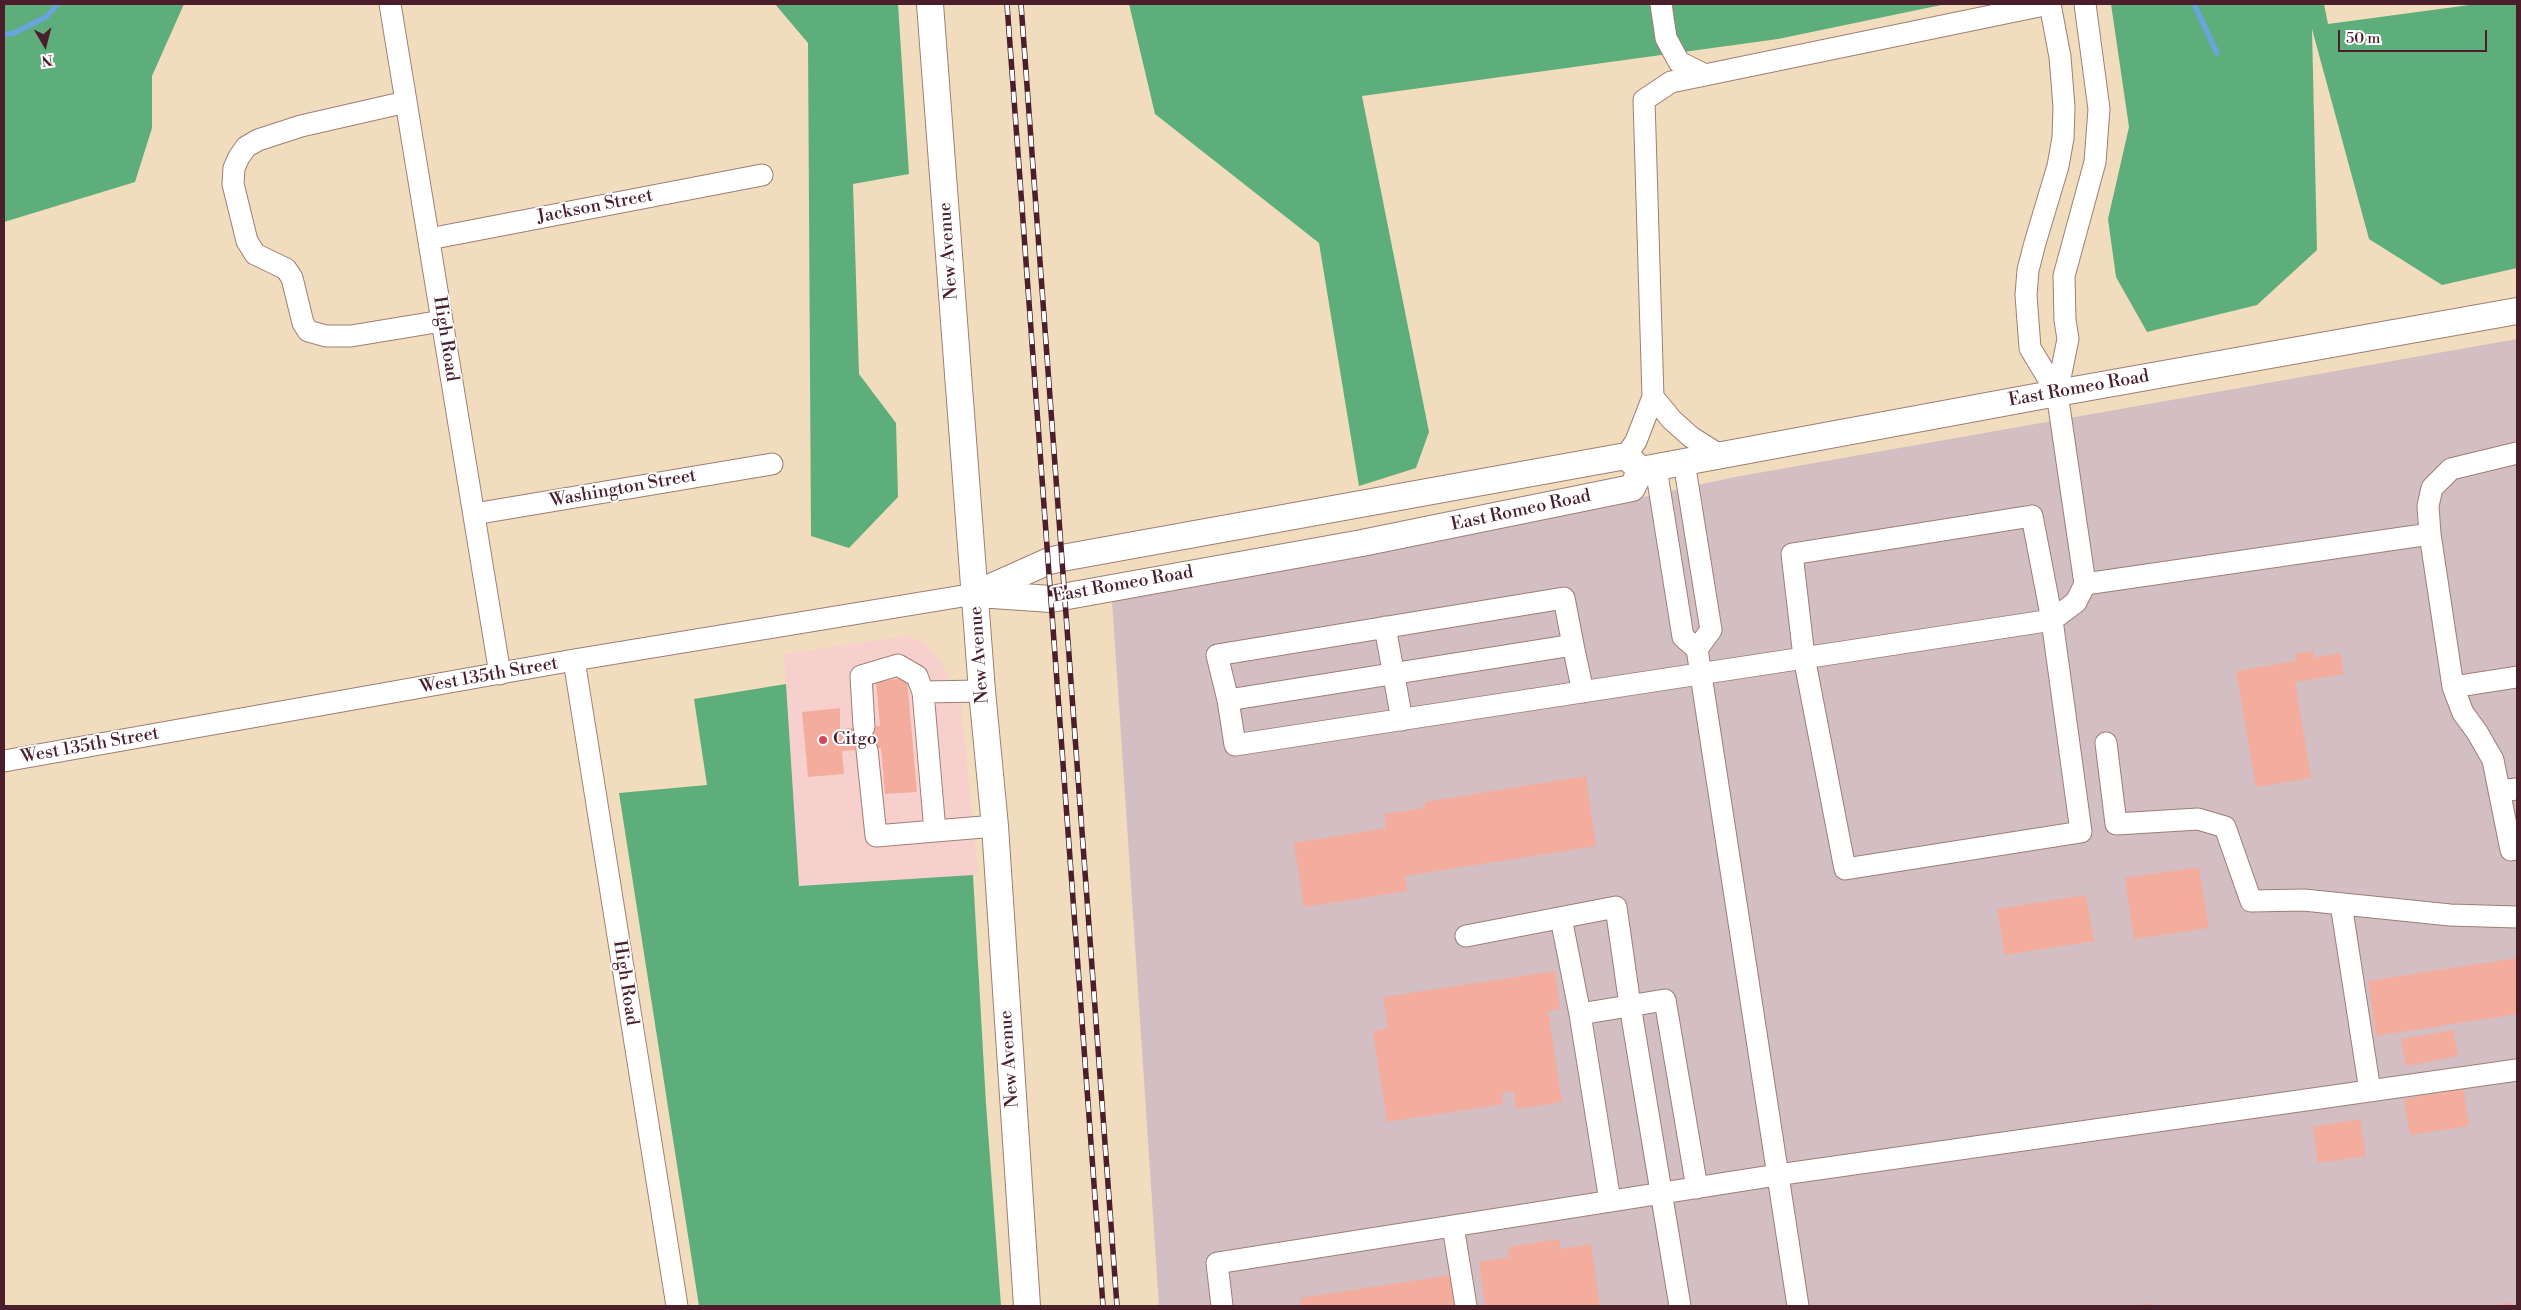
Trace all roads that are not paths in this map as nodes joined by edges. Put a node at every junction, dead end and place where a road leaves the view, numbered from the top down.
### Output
1 (390, 4) edge
2 (930, 4) edge
3 (1662, 4) edge
4 (2049, 4) edge
5 (2084, 4) edge
6 (1705, 75) junction
7 (406, 102) junction
8 (762, 175) dead end
9 (429, 239) junction
10 (2517, 311) edge
11 (442, 321) junction
12 (2057, 393) junction
13 (1653, 397) junction
14 (2517, 453) edge
15 (1721, 456) junction
16 (1684, 462) junction
17 (772, 464) dead end
18 (1641, 465) junction
19 (474, 514) junction
20 (2430, 534) junction
21 (2085, 584) junction
22 (975, 594) junction
23 (2052, 620) junction
24 (1385, 627) junction
25 (1573, 645) junction
26 (1697, 649) junction
27 (1804, 657) junction
28 (574, 660) junction
29 (500, 674) junction
30 (1393, 674) junction
31 (1701, 674) junction
32 (2517, 677) edge
33 (2453, 687) junction
34 (982, 691) junction
35 (923, 692) junction
36 (1583, 692) junction
37 (1228, 700) junction
38 (1402, 720) junction
39 (864, 727) dead end
40 (2106, 743) dead end
41 (867, 750) dead end
42 (4, 761) edge
43 (2508, 790) edge
44 (995, 826) junction
45 (935, 831) junction
46 (2517, 849) edge
47 (2341, 904) junction
48 (2517, 917) edge
49 (1561, 918) junction
50 (1466, 936) dead end
51 (1630, 1005) junction
52 (1580, 1014) junction
53 (2517, 1070) edge
54 (2370, 1091) junction
55 (1777, 1175) junction
56 (1697, 1188) junction
57 (1663, 1193) junction
58 (1610, 1201) junction
59 (1453, 1226) junction
60 (677, 1306) edge
61 (1027, 1306) edge
62 (1222, 1306) edge
63 (1466, 1306) edge
64 (1680, 1306) edge
65 (1798, 1306) edge

1 - 7 street, High Road
2 - 22 main road, New Avenue
3 - 6 street
4 - 6 street
4 - 12 street
5 - 12 street
6 - 13 street
7 - 9 street, High Road
7 - 11 street
8 - 9 street, Jackson Street
9 - 11 street, High Road
10 - 12 main road, East Romeo Road
11 - 19 street, High Road
12 - 15 main road, East Romeo Road
12 - 21 street
13 - 15 street
13 - 18 street
14 - 20 street
15 - 16 main road, East Romeo Road
16 - 18 main road, East Romeo Road
16 - 26 street
17 - 19 street, Washington Street
18 - 22 main road, East Romeo Road
18 - 22 main road, East Romeo Road
18 - 26 street
19 - 29 street, High Road
20 - 21 street
20 - 33 street
21 - 23 street
22 - 28 street, West 135th Street
22 - 34 main road, New Avenue
23 - 27 street
23 - 27 street
23 - 27 street
24 - 25 street
24 - 30 street
24 - 37 street
25 - 30 street
25 - 36 street
26 - 31 street
27 - 31 street
28 - 29 street, West 135th Street
28 - 60 street, High Road
29 - 42 street, West 135th Street
30 - 37 street
30 - 38 street
31 - 36 street
31 - 55 street
32 - 33 street
33 - 43 street
34 - 35 street
34 - 44 main road, New Avenue
35 - 39 street
35 - 45 street
36 - 38 street
37 - 38 street
40 - 47 street
41 - 45 street
43 - 46 street
44 - 45 street
44 - 61 main road, New Avenue
47 - 48 street
47 - 54 street
49 - 50 street
49 - 51 street
49 - 52 street
51 - 52 street
51 - 56 street
51 - 57 street
52 - 58 street
53 - 54 street
54 - 55 street
55 - 56 street
55 - 65 street
56 - 57 street
57 - 58 street
57 - 64 street
58 - 59 street
59 - 62 street
59 - 63 street

